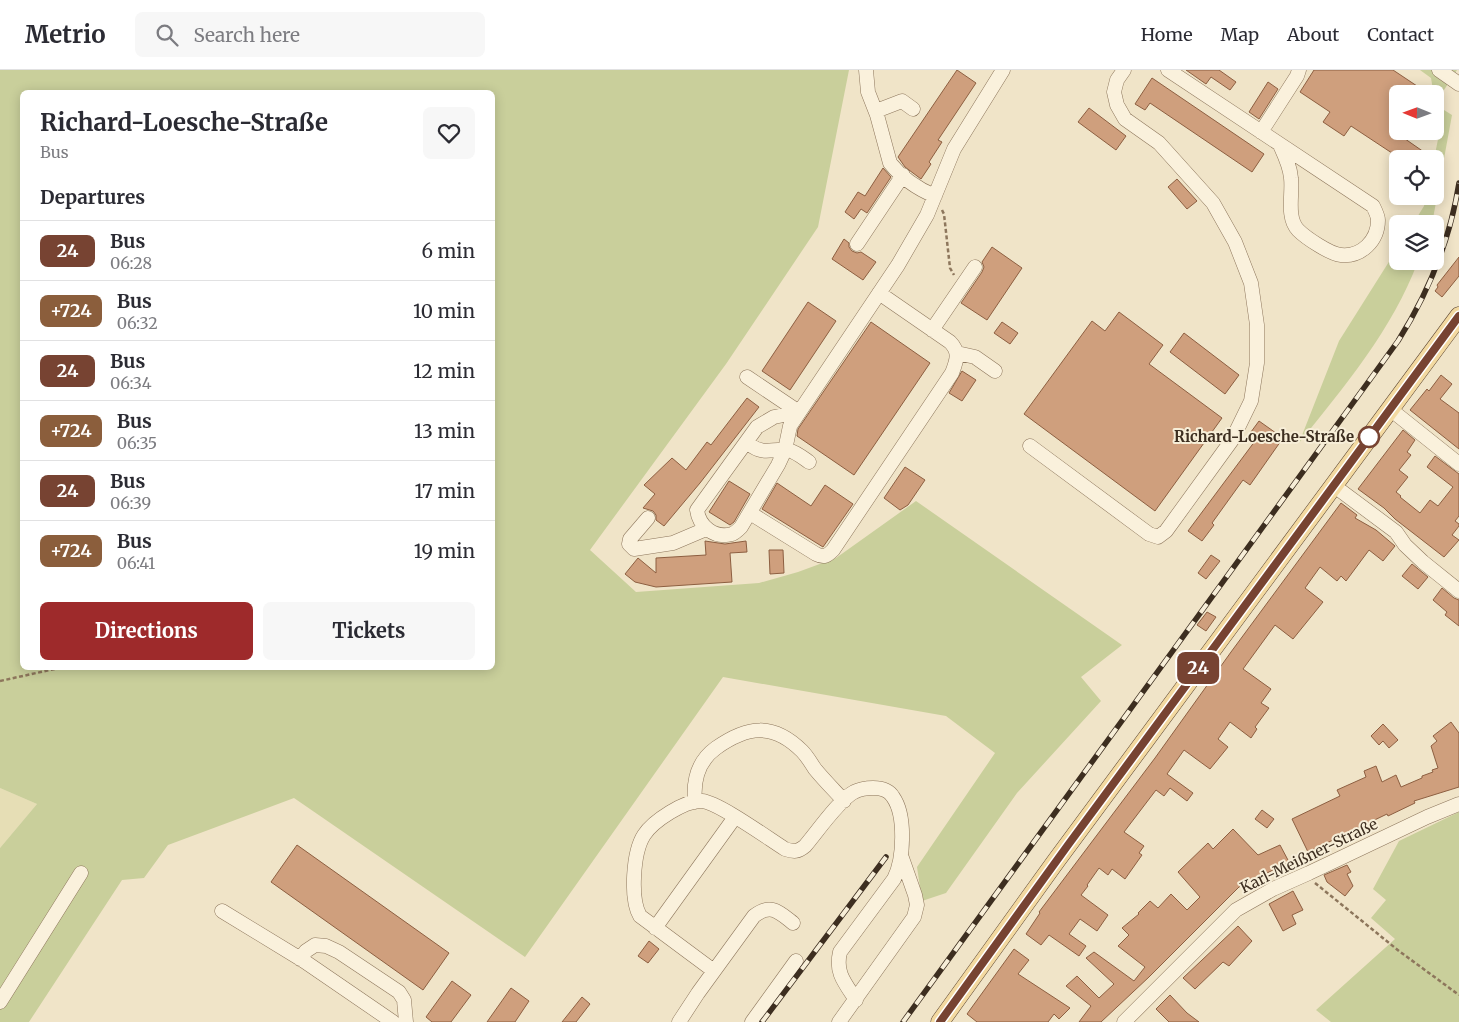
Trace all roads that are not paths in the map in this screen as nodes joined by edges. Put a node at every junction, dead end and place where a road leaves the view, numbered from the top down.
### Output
1 (866, 70) edge
2 (1003, 70) edge
3 (1168, 70) edge
4 (1299, 70) edge
5 (1444, 71) edge
6 (1120, 75) edge
7 (1459, 84) edge
8 (913, 108) dead end
9 (876, 111) junction
10 (1261, 132) junction
11 (1280, 145) junction
12 (903, 175) junction
13 (934, 197) junction
14 (857, 244) dead end
15 (975, 267) dead end
16 (879, 293) junction
17 (1459, 316) edge
18 (932, 330) junction
19 (957, 353) junction
20 (995, 371) dead end
21 (747, 377) dead end
22 (1390, 409) junction
23 (799, 412) junction
24 (749, 438) junction
25 (1030, 446) dead end
26 (785, 450) junction
27 (809, 462) dead end
28 (1459, 464) edge
29 (1333, 485) junction
30 (750, 513) junction
31 (648, 518) dead end
32 (706, 529) junction
33 (1459, 591) edge
34 (844, 801) junction
35 (695, 802) junction
36 (1459, 804) edge
37 (735, 817) junction
38 (902, 858) junction
39 (81, 873) dead end
40 (222, 911) dead end
41 (793, 923) dead end
42 (655, 928) junction
43 (300, 959) junction
44 (796, 961) dead end
45 (714, 971) junction
46 (856, 1000) junction
47 (0, 1002) edge
48 (393, 1022) edge
49 (406, 1022) edge
50 (679, 1022) edge
51 (752, 1022) edge
52 (839, 1022) edge
53 (940, 1022) edge
54 (1124, 1022) edge

1 - 9 street
2 - 13 street
3 - 10 street
4 - 10 street
5 - 7 street
6 - 25 street
8 - 9 street
9 - 12 street
10 - 11 street
11 - 11 street
12 - 13 street
12 - 14 street
13 - 16 street
15 - 18 street
16 - 18 street
16 - 23 street
17 - 22 main road
18 - 19 street
19 - 20 street
19 - 30 street
21 - 23 street
22 - 28 street
22 - 29 main road
23 - 24 street
23 - 26 street
24 - 26 street
24 - 32 street
26 - 27 street
26 - 30 street
29 - 33 street
29 - 53 main road
30 - 32 street
31 - 32 street
34 - 35 street
34 - 37 street
34 - 38 street
35 - 37 street
35 - 42 street
36 - 54 street, Karl-Meißner-Straße
37 - 42 street
38 - 46 street
38 - 46 street
39 - 47 street
40 - 43 street
41 - 45 street
42 - 45 street
43 - 48 street
43 - 49 street
44 - 51 street
45 - 50 street
46 - 52 street

